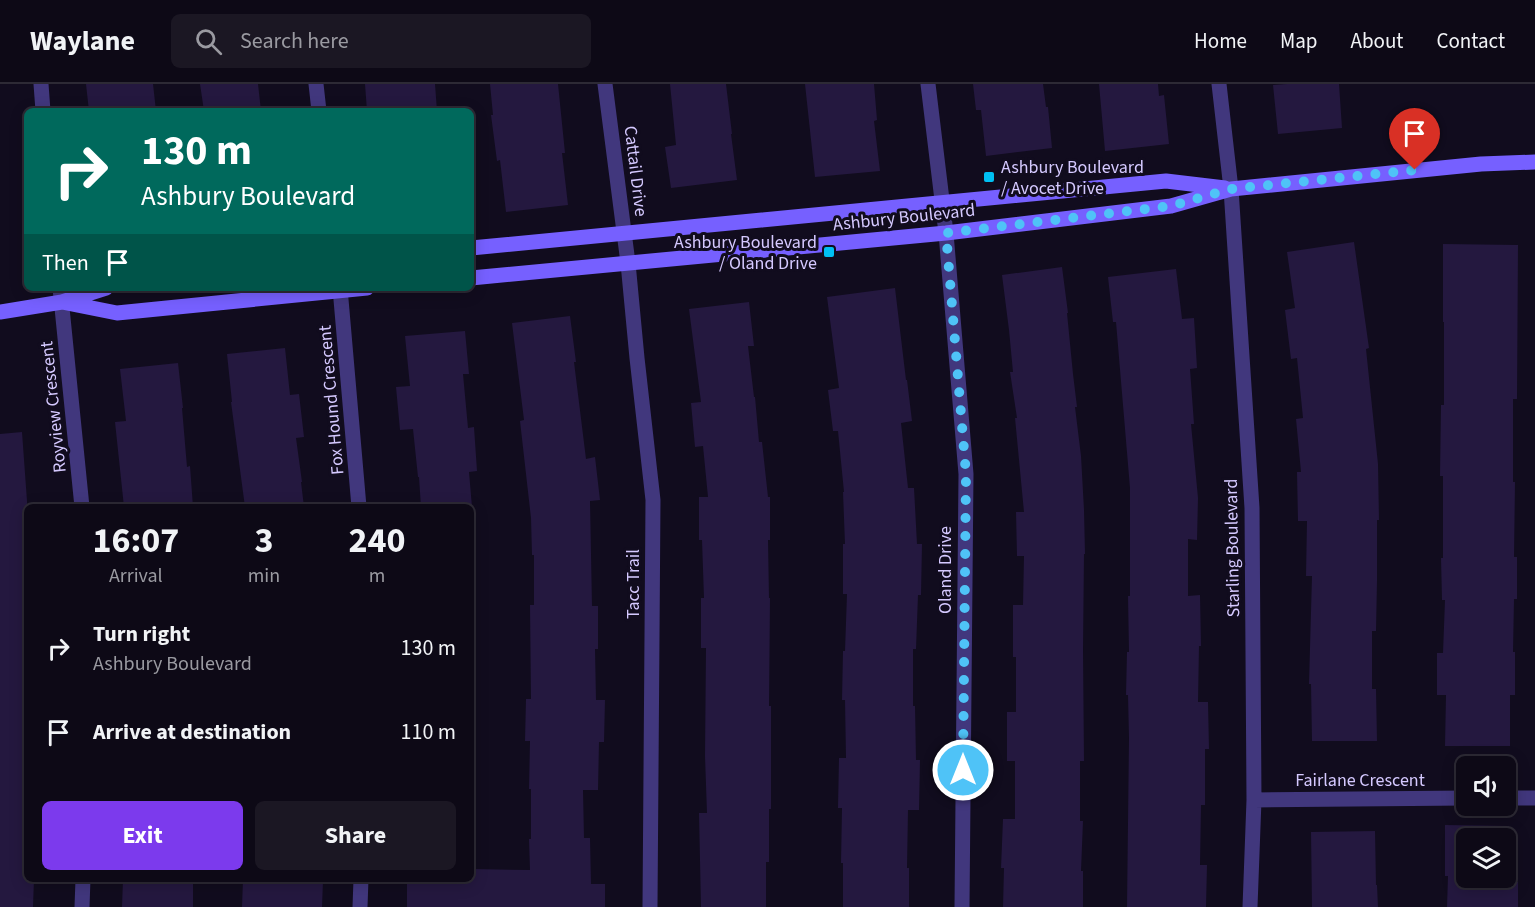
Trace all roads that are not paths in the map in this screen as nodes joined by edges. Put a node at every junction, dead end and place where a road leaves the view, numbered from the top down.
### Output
1 (41, 84) edge
2 (316, 84) edge
3 (605, 84) edge
4 (928, 84) edge
5 (1219, 84) edge
6 (43, 108) edge
7 (319, 108) edge
8 (1535, 162) edge
9 (1231, 189) junction
10 (942, 203) junction
11 (624, 233) junction
12 (946, 233) junction
13 (474, 248) edge
14 (628, 263) junction
15 (474, 278) edge
16 (87, 291) edge
17 (322, 291) edge
18 (341, 291) edge
19 (61, 295) edge
20 (0, 312) edge
21 (82, 504) edge
22 (359, 504) edge
23 (1456, 798) edge
24 (1516, 798) edge
25 (1535, 798) edge
26 (1254, 800) junction
27 (82, 882) edge
28 (361, 882) edge
29 (82, 907) edge
30 (360, 907) edge
31 (650, 907) edge
32 (962, 907) edge
33 (1250, 907) edge

1 - 6 street
2 - 7 street
3 - 11 street, Cattail Drive
4 - 10 street, Oland Drive
5 - 9 street, Starling Boulevard
8 - 9 street, Ashbury Boulevard
9 - 10 street, Ashbury Boulevard
9 - 12 street, Ashbury Boulevard
9 - 26 street, Starling Boulevard
10 - 11 street, Ashbury Boulevard
10 - 12 street, Oland Drive
11 - 13 street, Ashbury Boulevard
11 - 14 street, Cattail Drive
12 - 14 street, Ashbury Boulevard
12 - 32 street, Oland Drive
14 - 15 street, Ashbury Boulevard
14 - 31 street, Tacc Trail
16 - 19 street
17 - 19 street
18 - 22 street, Fox Hound Crescent
19 - 20 street
19 - 21 street, Royview Crescent
23 - 26 street, Fairlane Crescent
24 - 25 street
26 - 33 street, Starling Boulevard
27 - 29 street
28 - 30 street

